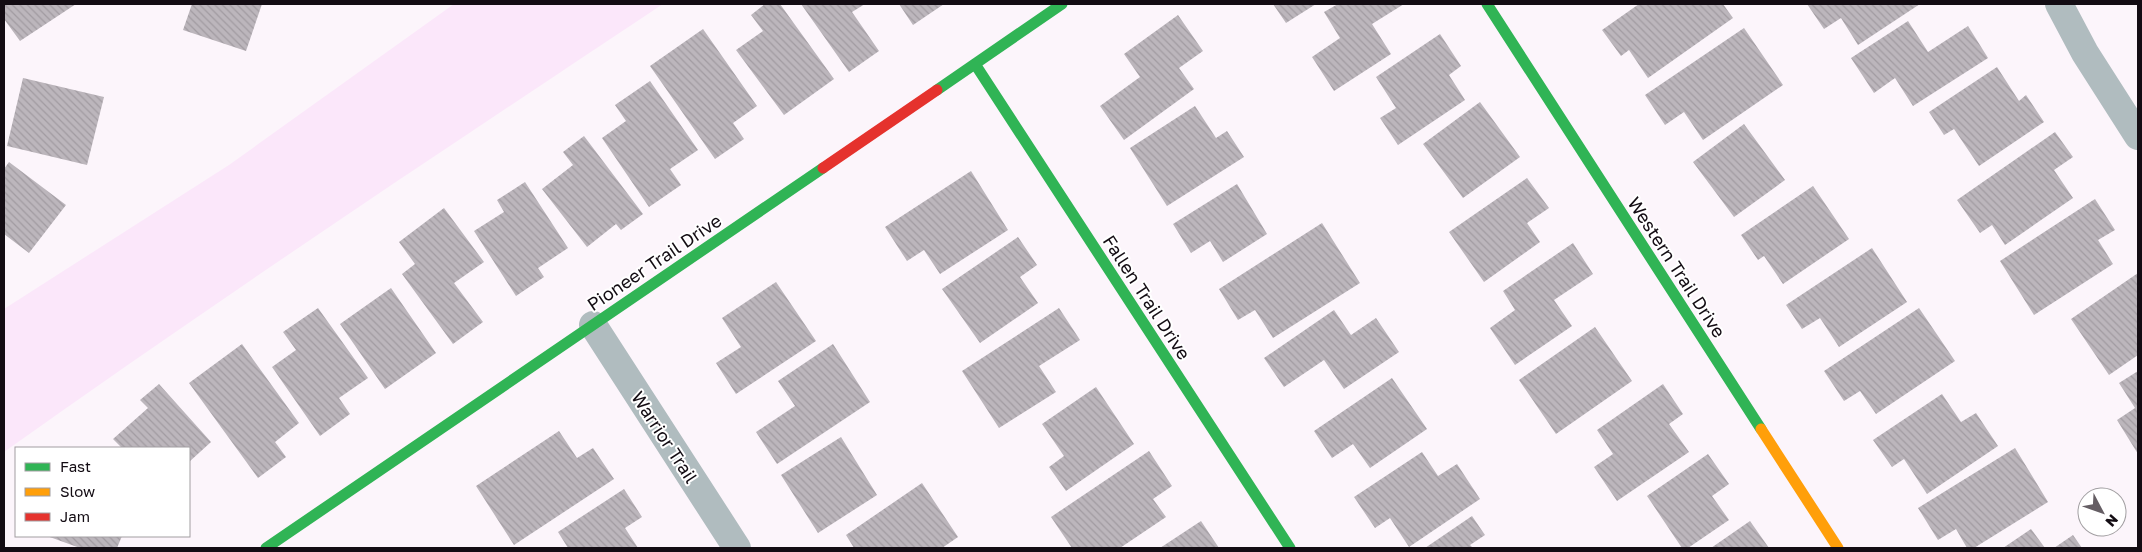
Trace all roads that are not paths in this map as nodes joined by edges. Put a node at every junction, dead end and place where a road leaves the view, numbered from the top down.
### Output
1 (1062, 4) edge
2 (1487, 4) edge
3 (2059, 4) edge
4 (975, 64) junction
5 (2138, 136) edge
6 (593, 325) junction
7 (266, 548) edge
8 (737, 548) edge
9 (1290, 548) edge
10 (1838, 548) edge

1 - 4 street, Pioneer Trail Drive
2 - 10 street, Western Trail Drive
3 - 5 street
4 - 6 street, Pioneer Trail Drive
4 - 9 street, Fallen Trail Drive
6 - 7 street, Pioneer Trail Drive
6 - 8 street, Warrior Trail

